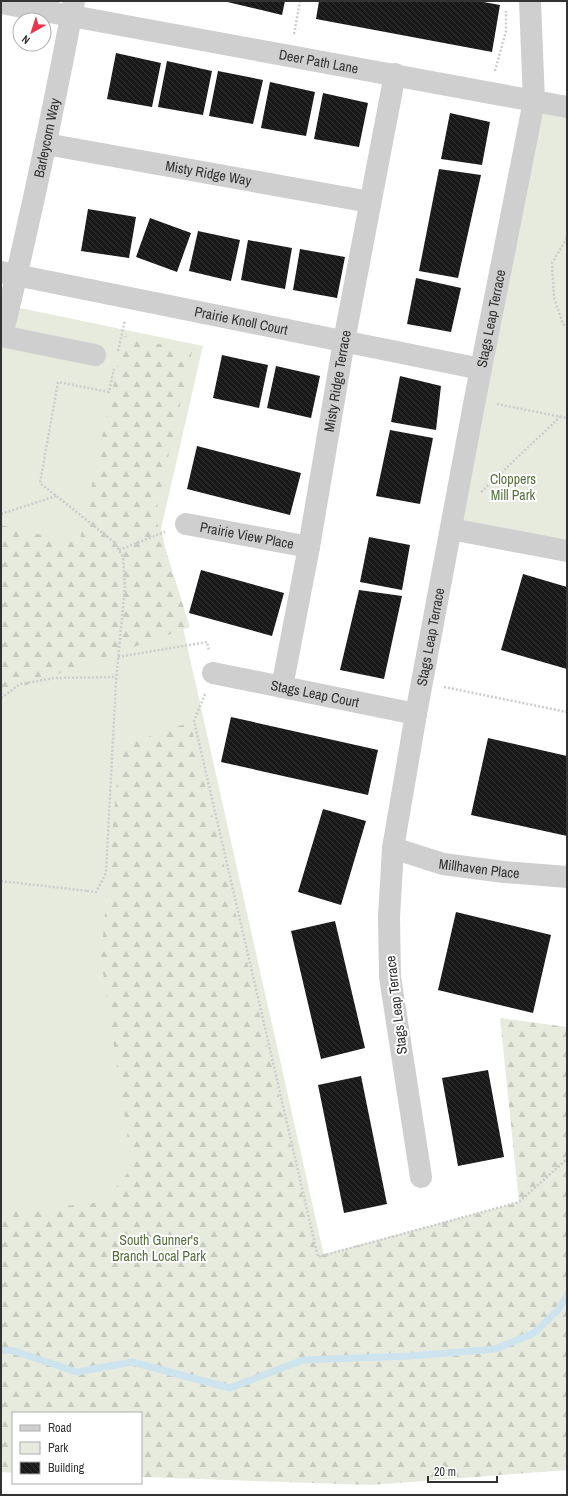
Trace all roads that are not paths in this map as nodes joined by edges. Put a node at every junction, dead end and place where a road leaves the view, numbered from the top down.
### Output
1 (530, 1) edge
2 (1, 3) edge
3 (72, 9) edge
4 (395, 74) junction
5 (534, 101) junction
6 (567, 107) edge
7 (46, 144) junction
8 (370, 202) junction
9 (9, 274) edge
10 (1, 336) edge
11 (344, 341) junction
12 (95, 355) dead end
13 (481, 369) junction
14 (186, 524) road end
15 (452, 524) junction
16 (309, 548) junction
17 (567, 550) edge
18 (213, 673) road end
19 (282, 688) junction
20 (416, 714) junction
21 (393, 848) junction
22 (567, 877) edge
23 (420, 1177) dead end

1 - 5 street, Stags Leap Terrace
2 - 3 street, Deer Path Lane
3 - 4 street, Deer Path Lane
3 - 7 street, Barleycorn Way
4 - 5 street, Deer Path Lane
4 - 8 street, Misty Ridge Terrace
5 - 6 street, Deer Path Lane
5 - 13 street, Stags Leap Terrace
7 - 8 street, Misty Ridge Way
7 - 9 street, Barleycorn Way
8 - 11 street, Misty Ridge Terrace
9 - 10 street, Barleycorn Way
9 - 11 street, Prairie Knoll Court
10 - 12 street
11 - 13 street, Prairie Knoll Court
11 - 16 street, Misty Ridge Terrace
13 - 15 street, Stags Leap Terrace
14 - 16 street, Prairie View Place
15 - 17 street
15 - 20 street, Stags Leap Terrace
16 - 19 street, Misty Ridge Terrace
18 - 19 street, Stags Leap Court
19 - 20 street, Stags Leap Court
20 - 21 street, Stags Leap Terrace
21 - 22 street, Millhaven Place
21 - 23 street, Stags Leap Terrace

